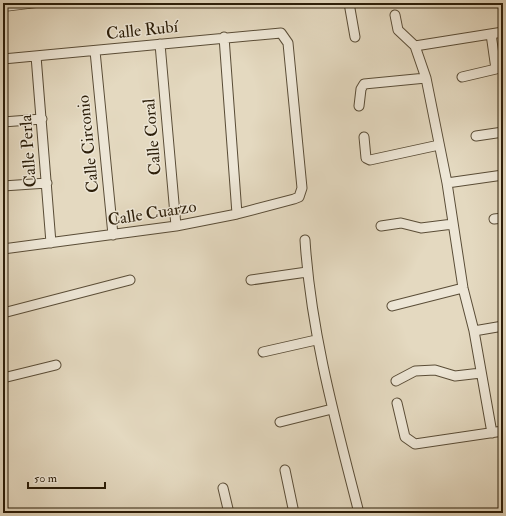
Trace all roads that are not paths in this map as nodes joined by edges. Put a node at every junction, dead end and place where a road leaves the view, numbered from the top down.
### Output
1 (52, 3) edge
2 (350, 3) edge
3 (3, 9) edge
4 (395, 15) dead end
5 (503, 32) edge
6 (491, 34) junction
7 (224, 37) junction
8 (355, 37) dead end
9 (160, 44) junction
10 (415, 46) junction
11 (95, 50) junction
12 (36, 56) junction
13 (3, 59) edge
14 (462, 77) dead end
15 (426, 78) junction
16 (359, 106) dead end
17 (42, 118) junction
18 (3, 122) edge
19 (503, 132) edge
20 (476, 136) dead end
21 (364, 137) dead end
22 (439, 145) junction
23 (503, 175) edge
24 (46, 183) junction
25 (447, 183) junction
26 (3, 186) edge
27 (301, 193) joint
28 (237, 214) junction
29 (453, 224) junction
30 (176, 226) junction
31 (381, 226) dead end
32 (113, 235) junction
33 (305, 240) dead end
34 (51, 243) junction
35 (3, 249) edge
36 (307, 272) junction
37 (130, 280) dead end
38 (251, 280) dead end
39 (463, 288) junction
40 (392, 306) dead end
41 (3, 313) edge
42 (503, 326) edge
43 (474, 331) junction
44 (316, 340) junction
45 (263, 352) dead end
46 (56, 365) dead end
47 (481, 374) junction
48 (3, 378) edge
49 (396, 381) dead end
50 (397, 403) dead end
51 (332, 409) junction
52 (280, 422) dead end
53 (503, 431) edge
54 (492, 433) junction
55 (285, 470) dead end
56 (223, 488) dead end
57 (229, 513) edge
58 (294, 513) edge
59 (359, 513) edge

1 - 3 lane
2 - 8 street
4 - 10 street
5 - 6 street
6 - 10 street
6 - 14 street
7 - 9 street, Calle Rubí
7 - 27 street, Calle Rubí
7 - 28 street
9 - 11 street, Calle Rubí
9 - 30 street, Calle Coral
10 - 15 street
11 - 12 street, Calle Rubí
11 - 32 street, Calle Circonio
12 - 13 street, Calle Rubí
12 - 17 street, Calle Perla
15 - 16 street
15 - 22 street
17 - 18 street
17 - 24 street, Calle Perla
19 - 20 street
21 - 22 street
22 - 25 street
23 - 25 street
24 - 26 street
24 - 34 street, Calle Perla
25 - 29 street
27 - 28 street, Calle Cuarzo
28 - 30 street, Calle Cuarzo
29 - 31 street
29 - 39 street
30 - 32 street, Calle Cuarzo
32 - 34 street, Calle Cuarzo
33 - 36 street
34 - 35 street, Calle Cuarzo
36 - 38 street
36 - 44 street
37 - 41 street
39 - 40 street
39 - 43 street
42 - 43 street
43 - 47 street
44 - 45 street
44 - 51 street
46 - 48 street
47 - 49 street
47 - 54 street
50 - 54 street
51 - 52 street
51 - 59 street
53 - 54 street
55 - 58 street
56 - 57 street

